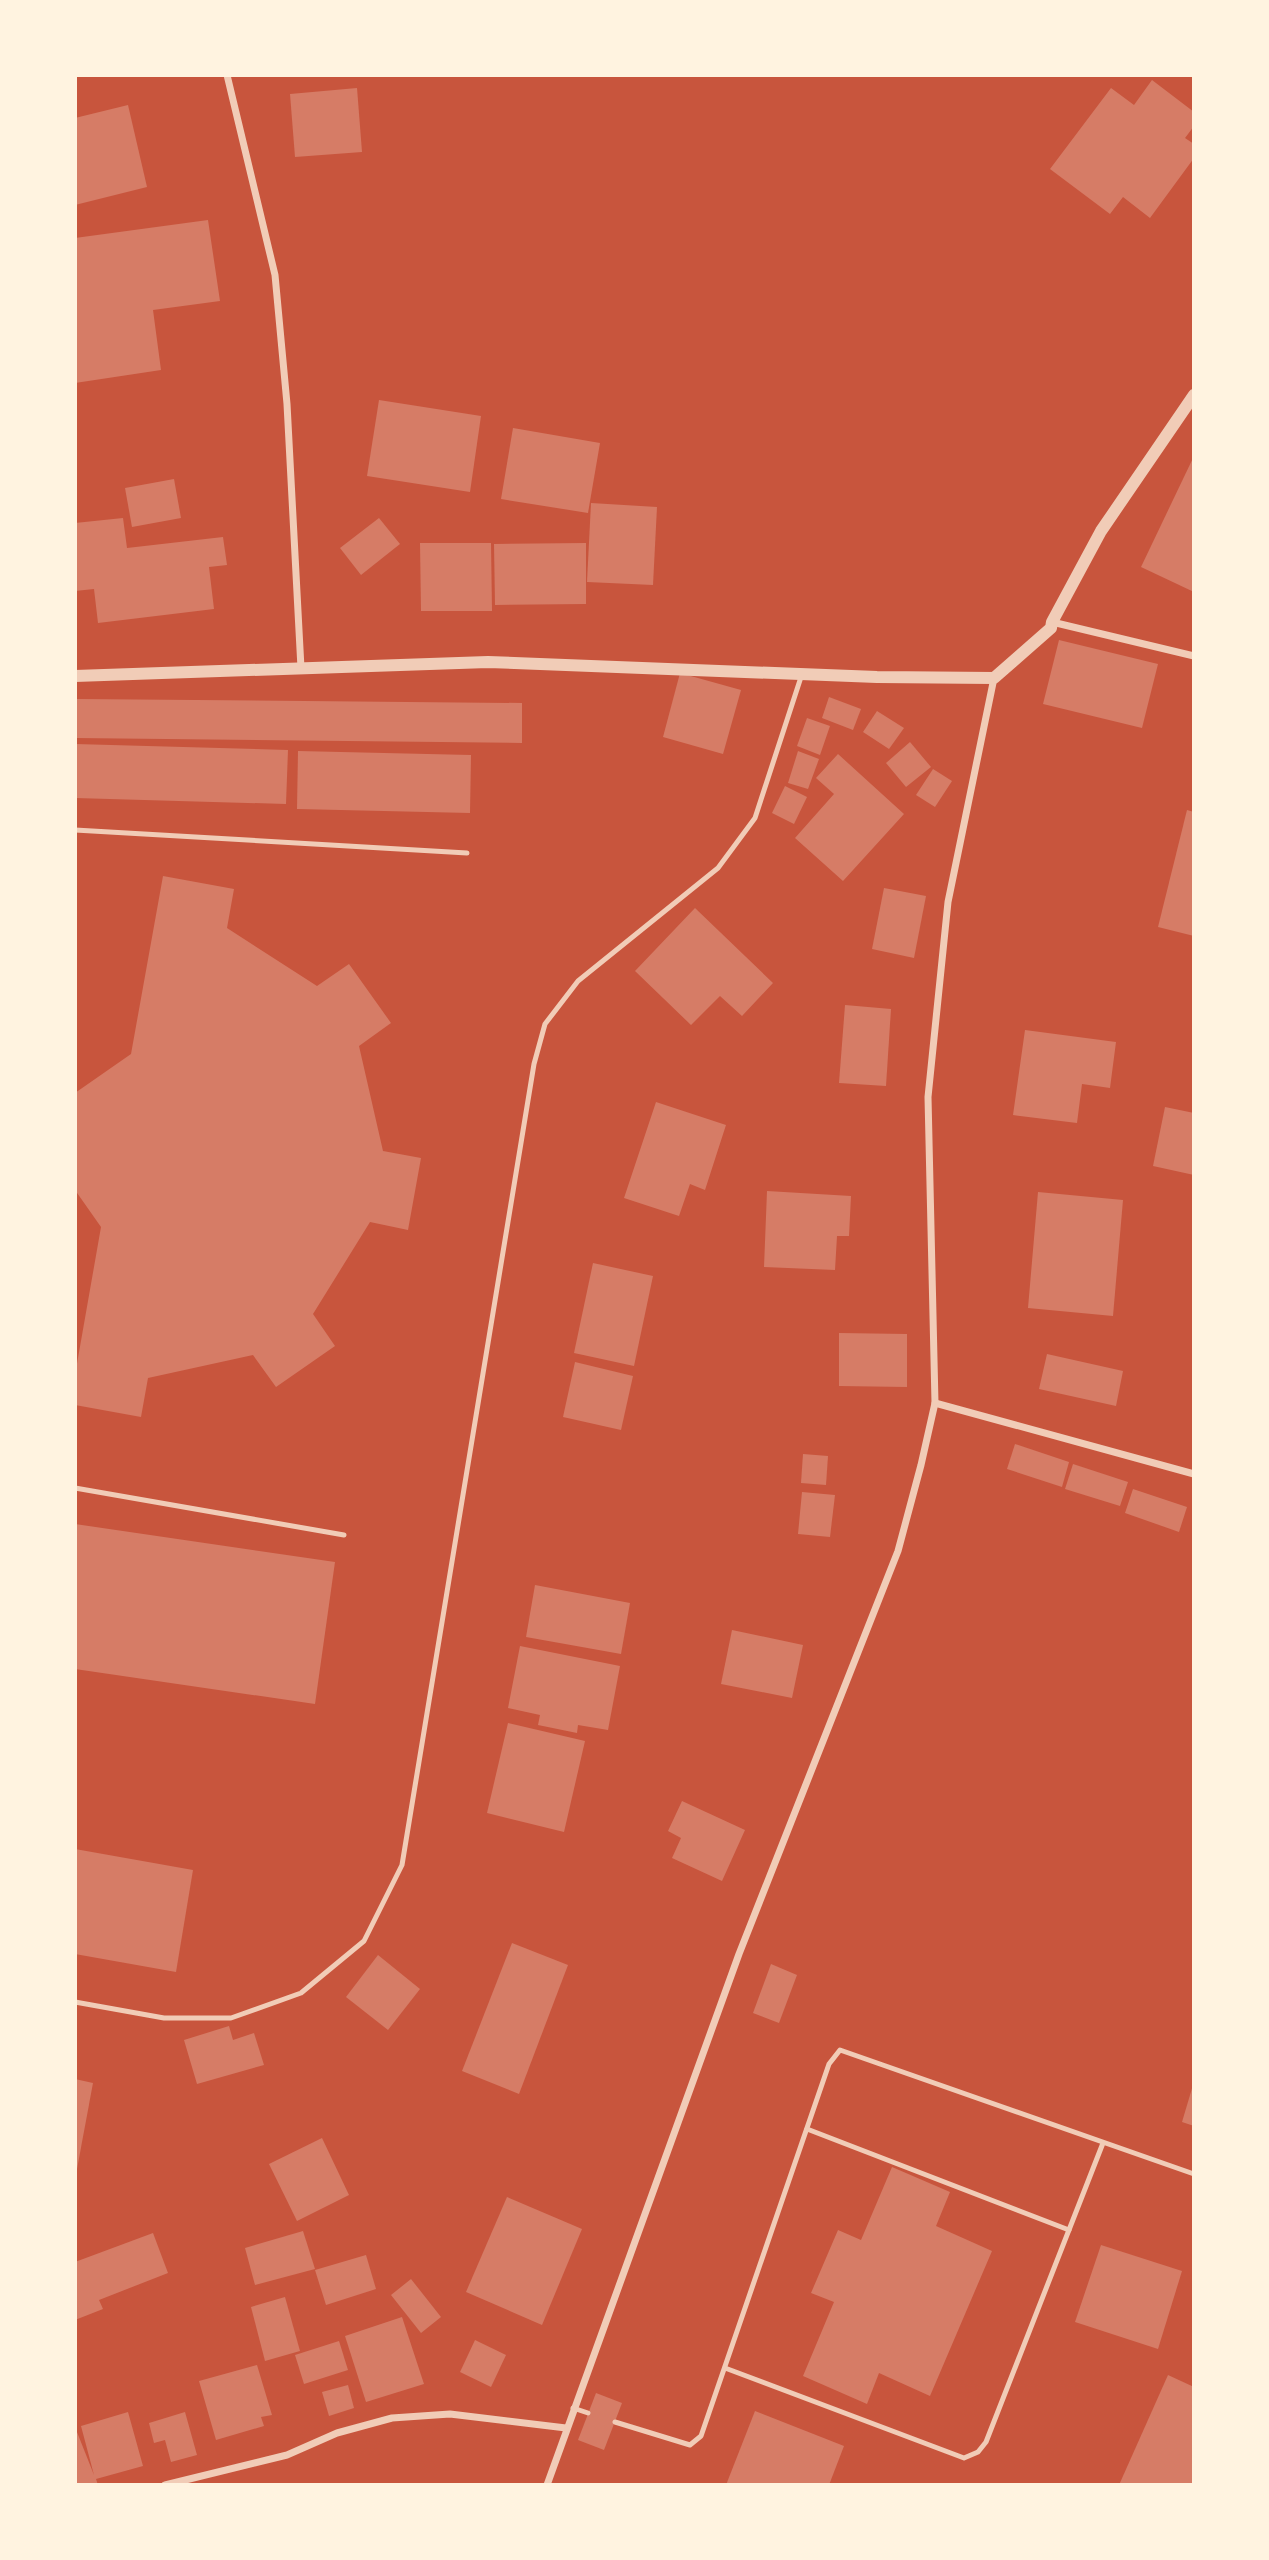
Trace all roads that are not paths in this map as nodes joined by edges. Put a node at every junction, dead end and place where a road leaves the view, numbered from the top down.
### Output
1 (227, 75) edge
2 (1194, 394) edge
3 (1052, 622) junction
4 (1194, 656) edge
5 (300, 668) junction
6 (802, 674) junction
7 (75, 676) edge
8 (994, 678) junction
9 (75, 830) edge
10 (467, 853) dead end
11 (935, 1403) junction
12 (1194, 1474) edge
13 (75, 1488) edge
14 (344, 1535) dead end
15 (75, 2002) edge
16 (807, 2129) junction
17 (1103, 2143) junction
18 (1194, 2174) edge
19 (1069, 2230) junction
20 (725, 2368) junction
21 (573, 2408) junction
22 (588, 2413) dead end
23 (615, 2422) dead end
24 (566, 2428) junction
25 (165, 2485) edge
26 (547, 2485) edge

1 - 5 street
2 - 3 street
3 - 4 street
3 - 8 street
5 - 6 street
5 - 7 street
6 - 8 street
6 - 15 lane
8 - 11 street
9 - 10 lane
11 - 12 street
11 - 21 street
13 - 14 lane
16 - 17 lane
16 - 19 lane
16 - 20 lane
17 - 18 lane
17 - 19 lane
19 - 20 lane
20 - 23 lane
21 - 22 lane
21 - 24 street
24 - 25 street
24 - 26 street

